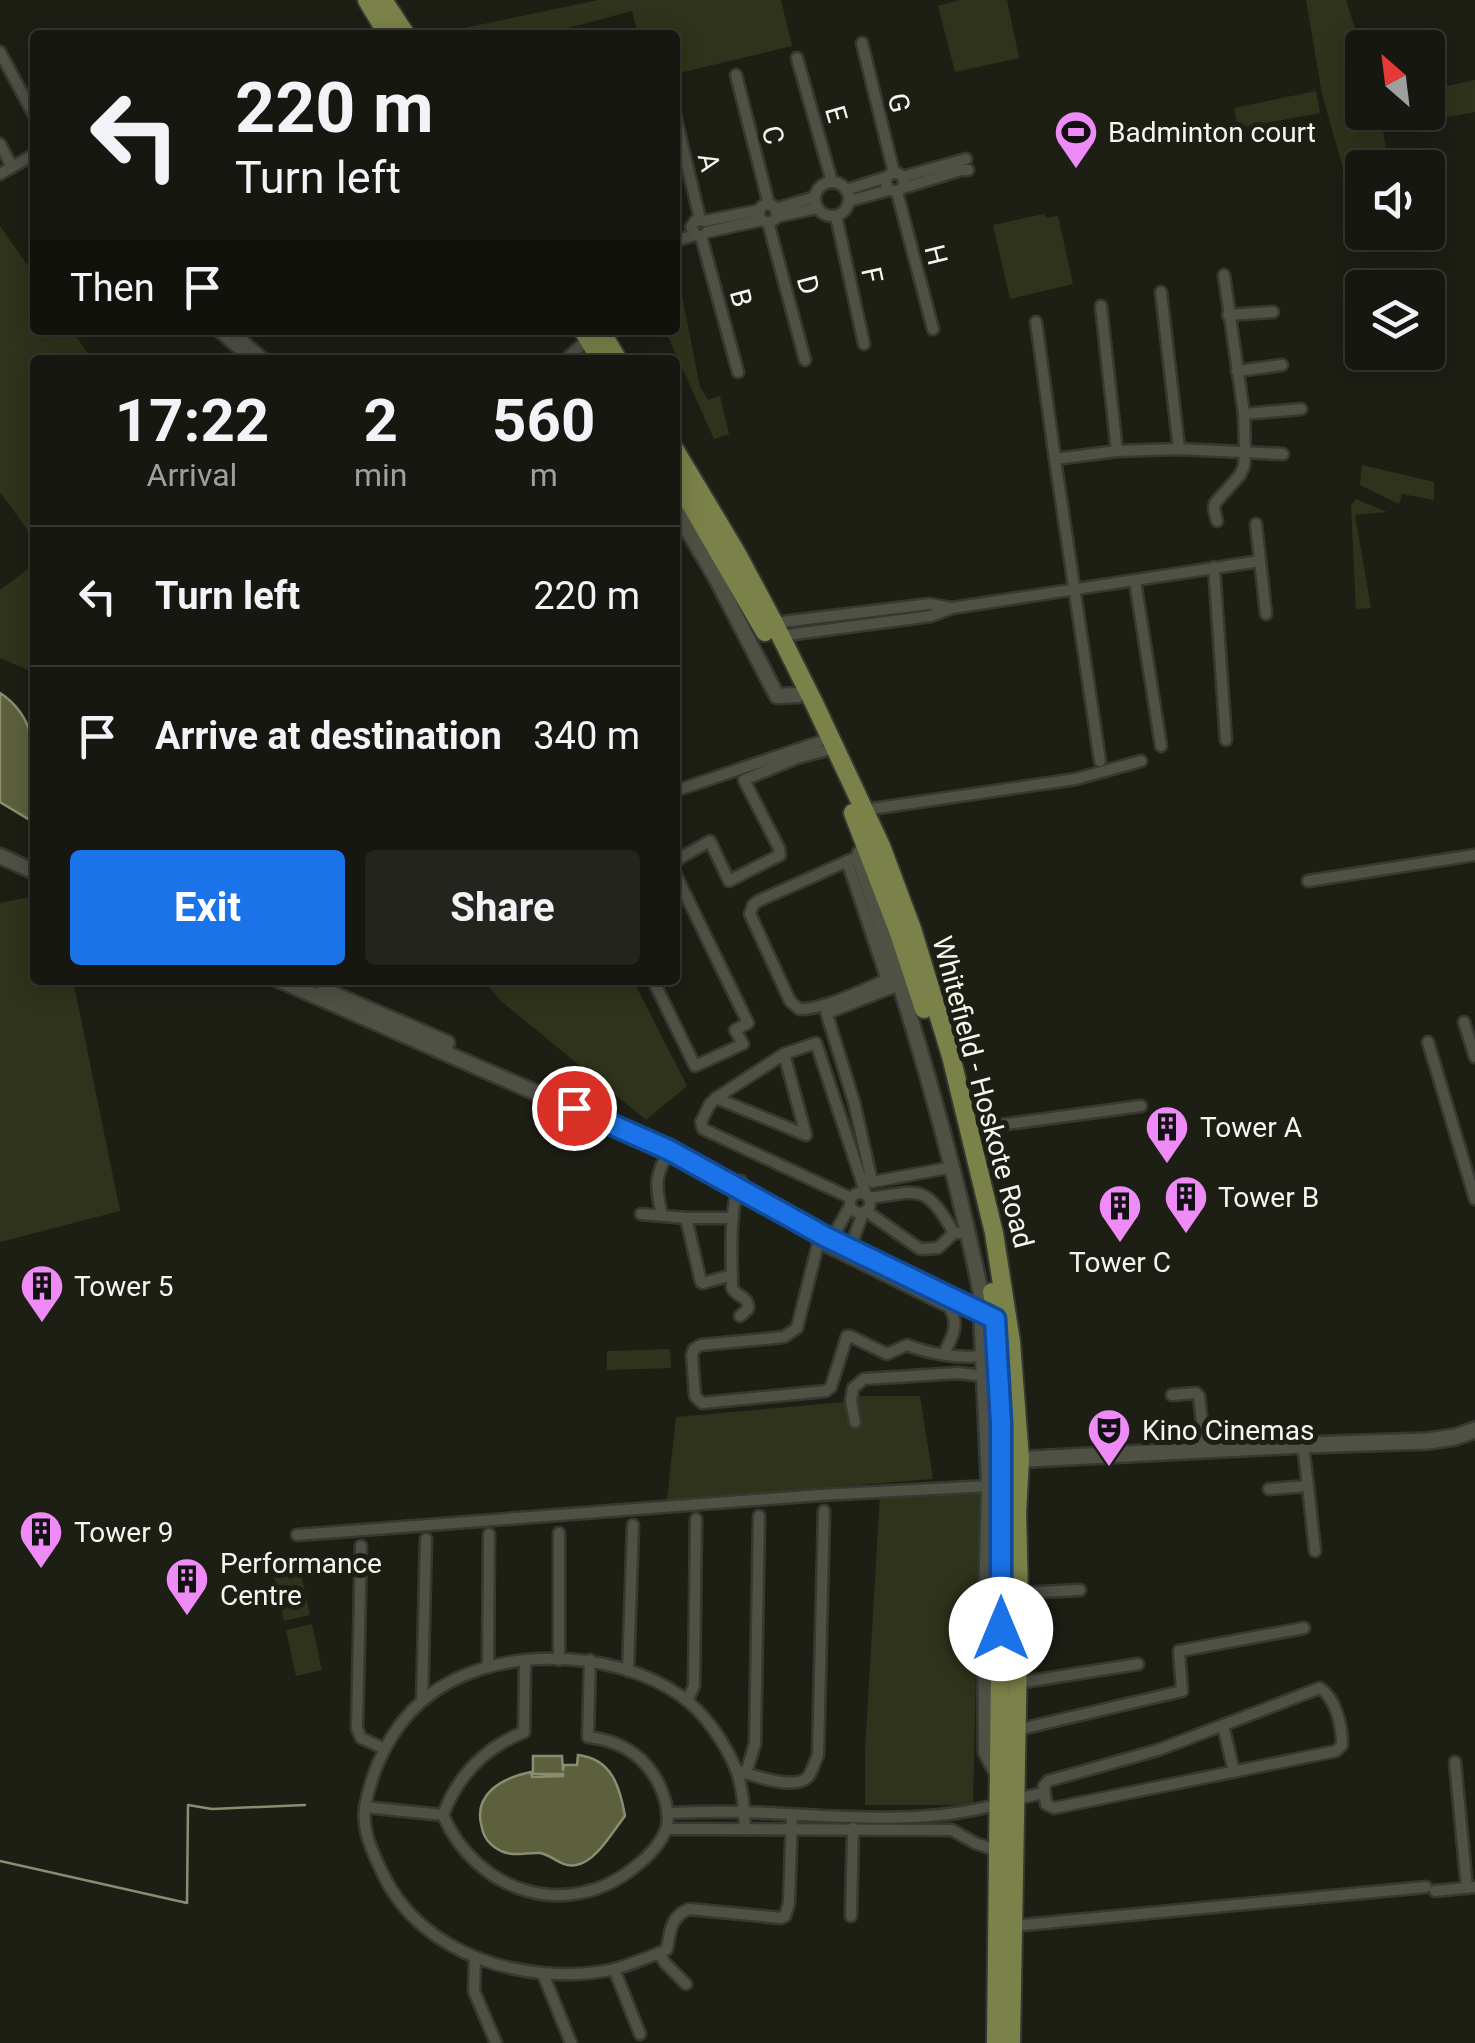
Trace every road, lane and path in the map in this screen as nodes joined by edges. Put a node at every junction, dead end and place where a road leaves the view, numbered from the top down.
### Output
1 (367, 0) edge
2 (383, 0) edge
3 (385, 30) edge
4 (403, 30) edge
5 (862, 43) dead end
6 (0, 52) edge
7 (796, 58) dead end
8 (736, 75) dead end
9 (30, 108) edge
10 (680, 138) edge
11 (0, 144) edge
12 (30, 157) edge
13 (967, 164) dead end
14 (12, 167) junction
15 (0, 174) edge
16 (832, 182) junction
17 (896, 183) junction
18 (848, 195) junction
19 (816, 202) junction
20 (768, 214) junction
21 (836, 216) junction
22 (700, 228) junction
23 (680, 229) edge
24 (680, 238) edge
25 (1224, 275) dead end
26 (1161, 292) dead end
27 (1101, 306) dead end
28 (1273, 312) dead end
29 (1228, 315) junction
30 (1036, 322) dead end
31 (933, 329) dead end
32 (223, 335) edge
33 (237, 335) edge
34 (589, 335) edge
35 (593, 335) edge
36 (864, 344) dead end
37 (246, 355) edge
38 (260, 355) edge
39 (571, 355) edge
40 (613, 355) edge
41 (805, 360) dead end
42 (1282, 365) dead end
43 (1237, 371) junction
44 (738, 372) dead end
45 (1301, 408) dead end
46 (1244, 414) junction
47 (1180, 449) junction
48 (1117, 451) junction
49 (1245, 452) junction
50 (1283, 454) dead end
51 (1055, 459) junction
52 (680, 461) edge
53 (680, 483) edge
54 (706, 516) junction
55 (680, 517) edge
56 (1217, 521) dead end
57 (1256, 524) dead end
58 (1260, 561) junction
59 (1214, 567) junction
60 (1134, 581) junction
61 (1073, 591) junction
62 (1266, 614) dead end
63 (777, 629) junction
64 (798, 695) junction
65 (1226, 740) dead end
66 (822, 746) junction
67 (1161, 746) dead end
68 (1141, 761) dead end
69 (1100, 762) dead end
70 (680, 790) edge
71 (864, 810) junction
72 (858, 855) junction
73 (1475, 855) edge
74 (0, 856) edge
75 (680, 858) edge
76 (30, 870) edge
77 (1308, 881) dead end
78 (680, 883) edge
79 (901, 980) junction
80 (291, 985) edge
81 (312, 985) edge
82 (655, 985) edge
83 (826, 1009) junction
84 (1464, 1022) dead end
85 (1428, 1042) dead end
86 (784, 1054) junction
87 (1475, 1057) edge
88 (716, 1098) junction
89 (1140, 1106) dead end
90 (970, 1128) junction
91 (670, 1148) junction
92 (953, 1167) junction
93 (740, 1184) junction
94 (868, 1196) junction
95 (1475, 1199) edge
96 (851, 1202) junction
97 (865, 1212) junction
98 (641, 1214) dead end
99 (662, 1216) junction
100 (686, 1218) junction
101 (734, 1218) junction
102 (962, 1233) junction
103 (826, 1236) junction
104 (853, 1240) junction
105 (732, 1276) junction
106 (995, 1312) junction
107 (740, 1316) dead end
108 (944, 1353) junction
109 (983, 1355) junction
110 (984, 1376) junction
111 (1172, 1395) dead end
112 (855, 1422) dead end
113 (1475, 1430) edge
114 (1303, 1445) junction
115 (1204, 1451) junction
116 (1011, 1460) junction
117 (988, 1486) junction
118 (1308, 1486) junction
119 (1269, 1489) dead end
120 (824, 1511) dead end
121 (758, 1516) dead end
122 (696, 1519) dead end
123 (633, 1525) dead end
124 (560, 1533) dead end
125 (489, 1534) dead end
126 (297, 1536) dead end
127 (426, 1539) dead end
128 (361, 1546) dead end
129 (1315, 1551) dead end
130 (1080, 1590) dead end
131 (1019, 1593) junction
132 (1304, 1628) dead end
133 (559, 1660) junction
134 (590, 1660) junction
135 (525, 1661) junction
136 (1138, 1664) dead end
137 (488, 1667) junction
138 (628, 1671) junction
139 (1018, 1683) junction
140 (422, 1701) junction
141 (687, 1702) junction
142 (1223, 1725) junction
143 (1017, 1730) junction
144 (385, 1749) junction
145 (1455, 1762) dead end
146 (741, 1772) junction
147 (1234, 1772) junction
148 (1000, 1777) junction
149 (1044, 1794) junction
150 (1008, 1801) junction
151 (365, 1807) junction
152 (667, 1812) junction
153 (744, 1812) junction
154 (443, 1815) junction
155 (792, 1815) junction
156 (853, 1817) junction
157 (666, 1829) junction
158 (745, 1830) junction
159 (792, 1830) junction
160 (853, 1831) junction
161 (999, 1851) junction
162 (1471, 1887) edge
163 (851, 1916) dead end
164 (1012, 1926) junction
165 (659, 1953) junction
166 (475, 1958) junction
167 (614, 1969) junction
168 (543, 1974) junction
169 (686, 1984) dead end
170 (640, 2034) dead end
171 (496, 2043) edge
172 (571, 2043) edge
173 (996, 2043) edge
174 (1011, 2043) edge

1 - 3 main road
2 - 4 main road
5 - 17 street, G
6 - 9 street
7 - 16 street, E
8 - 20 street, C
10 - 22 street, A
11 - 14 street
12 - 14 street
13 - 17 street
14 - 15 street
16 - 18 street
16 - 19 street
17 - 18 street
17 - 31 street, H
18 - 21 street
19 - 20 street
19 - 21 street
20 - 22 street
20 - 41 street, D
21 - 36 street, F
22 - 23 street
22 - 24 street
22 - 44 street, B
25 - 29 street
26 - 47 street
27 - 48 street
28 - 29 street
29 - 43 street
30 - 51 street
32 - 37 street
33 - 38 street
34 - 39 street
35 - 40 main road
42 - 43 street
43 - 46 street
45 - 46 street
46 - 49 street
47 - 48 street
47 - 49 street
48 - 51 street
49 - 50 street
49 - 56 street
51 - 61 street
52 - 54 main road, Whitefield - Hoskote Road
53 - 54 main road, Whitefield - Hoskote Road
54 - 63 main road, Whitefield - Hoskote Road
54 - 64 main road, Whitefield - Hoskote Road
55 - 64 street
57 - 58 street
58 - 59 street
58 - 62 street
59 - 60 street
59 - 65 street
60 - 61 street
60 - 67 street
61 - 63 street
61 - 69 street
63 - 71 main road, Whitefield - Hoskote Road
64 - 66 main road, Whitefield - Hoskote Road
66 - 70 street
66 - 72 main road, Whitefield - Hoskote Road
66 - 75 street
68 - 71 street
71 - 90 main road, Whitefield - Hoskote Road
72 - 79 main road, Whitefield - Hoskote Road
72 - 79 street
72 - 83 street
73 - 77 street
74 - 76 street
78 - 82 street
79 - 83 street
79 - 92 street
79 - 106 main road, Whitefield - Hoskote Road
80 - 91 street
81 - 91 street
83 - 92 street
84 - 87 street
85 - 95 street
86 - 88 street
86 - 88 street
86 - 94 street
88 - 96 street
89 - 90 street
90 - 106 main road, Whitefield - Hoskote Road
91 - 93 street
91 - 99 street
92 - 102 street
93 - 101 street
93 - 103 street
94 - 96 street
94 - 97 street
94 - 102 street
96 - 97 street
96 - 103 street
97 - 102 street
97 - 104 street
98 - 99 street
99 - 100 street
100 - 101 street
100 - 105 street
101 - 105 street
102 - 106 street
103 - 104 street
103 - 106 street
103 - 108 street
103 - 108 street
104 - 106 street
105 - 107 street
106 - 109 street
106 - 116 main road, Whitefield - Hoskote Road
108 - 109 street
109 - 110 street
110 - 112 street
110 - 117 street
111 - 115 street
113 - 114 main road
114 - 115 main road
114 - 118 street
115 - 116 main road
116 - 131 main road, Whitefield - Hoskote Road
116 - 148 main road, Whitefield - Hoskote Road
117 - 126 street
117 - 148 street
118 - 119 street
118 - 129 street
120 - 146 street
121 - 146 street
122 - 141 street
123 - 138 street
124 - 133 street
125 - 137 street
127 - 140 street
128 - 144 street
130 - 131 street
131 - 139 main road, Whitefield - Hoskote Road
132 - 143 street
133 - 134 street
133 - 135 street
134 - 138 street
134 - 152 street
135 - 137 street
135 - 154 street
136 - 139 street
137 - 140 street
138 - 141 street
139 - 143 main road, Whitefield - Hoskote Road
140 - 144 street
141 - 146 street
142 - 147 street
142 - 147 street
142 - 149 street
143 - 150 main road, Whitefield - Hoskote Road
144 - 151 street
145 - 162 street
146 - 153 street
147 - 149 street
148 - 150 main road, Whitefield - Hoskote Road
149 - 150 street
150 - 156 street
150 - 161 main road, Whitefield - Hoskote Road
150 - 164 main road, Whitefield - Hoskote Road
151 - 154 street
151 - 166 street
152 - 153 street
152 - 157 street
153 - 155 street
153 - 158 street
154 - 157 street
155 - 156 street
155 - 159 street
156 - 160 street
157 - 158 street
158 - 159 street
159 - 160 street
159 - 165 street
160 - 161 street
160 - 163 street
161 - 173 main road, Whitefield - Hoskote Road
162 - 164 street
164 - 174 main road, Whitefield - Hoskote Road
165 - 167 street
165 - 169 street
166 - 168 street
166 - 171 street
167 - 168 street
167 - 170 street
168 - 172 street

